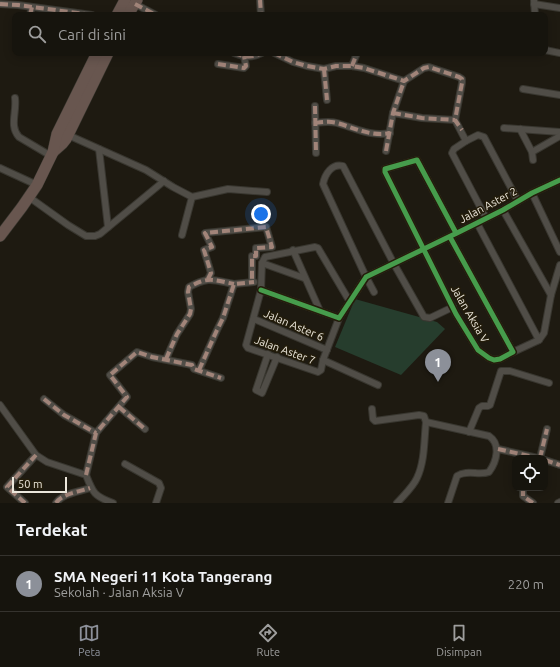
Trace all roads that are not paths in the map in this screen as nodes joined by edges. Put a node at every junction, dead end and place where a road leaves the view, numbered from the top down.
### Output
1 (260, 0) edge
2 (132, 1) edge
3 (534, 2) edge
4 (0, 4) edge
5 (32, 7) junction
6 (560, 8) edge
7 (31, 12) edge
8 (70, 12) edge
9 (120, 12) edge
10 (129, 12) edge
11 (151, 12) edge
12 (261, 12) edge
13 (535, 12) edge
14 (548, 51) edge
15 (560, 53) edge
16 (95, 56) edge
17 (107, 56) edge
18 (244, 56) joint
19 (254, 56) edge
20 (280, 56) edge
21 (356, 56) edge
22 (218, 64) dead end
23 (352, 66) junction
24 (324, 70) junction
25 (404, 81) junction
26 (523, 89) dead end
27 (560, 95) edge
28 (15, 98) dead end
29 (327, 100) dead end
30 (315, 106) dead end
31 (393, 113) junction
32 (455, 120) junction
33 (315, 123) junction
34 (504, 128) dead end
35 (520, 129) junction
36 (390, 132) junction
37 (560, 132) edge
38 (68, 135) junction
39 (560, 136) edge
40 (466, 141) junction
41 (99, 149) junction
42 (386, 151) dead end
43 (532, 152) junction
44 (316, 153) dead end
45 (52, 154) junction
46 (533, 160) dead end
47 (0, 168) edge
48 (560, 180) edge
49 (164, 181) junction
50 (37, 185) junction
51 (267, 192) dead end
52 (532, 193) junction
53 (29, 197) junction
54 (192, 197) junction
55 (518, 201) junction
56 (503, 210) junction
57 (486, 218) junction
58 (477, 223) junction
59 (108, 227) junction
60 (182, 235) dead end
61 (453, 235) junction
62 (0, 236) edge
63 (424, 249) junction
64 (293, 250) junction
65 (560, 252) edge
66 (262, 263) junction
67 (394, 264) junction
68 (560, 264) edge
69 (366, 277) junction
70 (304, 278) junction
71 (208, 279) junction
72 (234, 284) junction
73 (261, 290) junction
74 (374, 292) dead end
75 (551, 295) junction
76 (350, 302) junction
77 (453, 307) junction
78 (320, 311) junction
79 (339, 318) junction
80 (254, 319) junction
81 (539, 340) junction
82 (327, 350) junction
83 (512, 350) junction
84 (268, 354) junction
85 (277, 357) junction
86 (166, 359) junction
87 (323, 360) junction
88 (199, 370) junction
89 (220, 378) dead end
90 (549, 383) dead end
91 (378, 385) dead end
92 (44, 399) dead end
93 (0, 405) edge
94 (119, 407) junction
95 (372, 409) dead end
96 (426, 422) junction
97 (145, 429) dead end
98 (547, 429) dead end
99 (469, 432) junction
100 (96, 433) junction
101 (498, 449) junction
102 (36, 455) junction
103 (523, 455) edge
104 (537, 455) edge
105 (548, 461) edge
106 (125, 464) dead end
107 (560, 465) edge
108 (86, 475) junction
109 (90, 488) junction
110 (523, 491) edge
111 (26, 503) edge
112 (56, 503) edge
113 (113, 503) edge
114 (156, 503) edge
115 (397, 503) edge
116 (448, 503) edge
117 (533, 503) edge

1 - 12 street
2 - 9 highway
2 - 10 highway
2 - 11 street
3 - 6 street
3 - 13 street
4 - 5 street
5 - 7 street
5 - 8 street
14 - 15 street
16 - 45 highway
17 - 38 highway
18 - 19 street
18 - 22 street
20 - 24 street
21 - 23 street
23 - 24 street
23 - 25 street
24 - 29 street
25 - 31 street
25 - 32 street
26 - 27 street
28 - 45 street
30 - 33 street
31 - 32 street
31 - 36 street
32 - 40 street
33 - 36 street
33 - 44 street
34 - 35 street
35 - 37 street
35 - 43 street
36 - 42 street
38 - 41 street
38 - 45 highway
39 - 43 street
40 - 55 street
40 - 57 street
41 - 49 street
41 - 59 street
43 - 46 street
45 - 50 highway
47 - 50 street
48 - 52 street, Jalan Aster 2
49 - 54 street
49 - 59 street
50 - 53 highway
51 - 54 street
52 - 55 street, Jalan Aster 2
52 - 65 street
53 - 59 street
53 - 62 highway
54 - 60 street
55 - 56 street, Jalan Aster 2
56 - 57 street, Jalan Aster 2
56 - 75 street
57 - 58 street, Jalan Aster 2
58 - 61 street, Jalan Aster 2
58 - 81 street
61 - 63 street, Jalan Aster 2
61 - 63 street, Jalan Aksia V
61 - 83 street
63 - 67 street, Jalan Aster 2
63 - 77 street, Jalan Aksia V
64 - 66 street
64 - 70 street
64 - 76 street
66 - 70 street
66 - 73 street
67 - 69 street, Jalan Aster 2
67 - 69 street
67 - 77 street
68 - 75 street
69 - 74 street
69 - 76 street
70 - 78 street
71 - 72 street
71 - 72 street
71 - 86 street
72 - 88 street
73 - 78 street
73 - 80 street
75 - 81 street
76 - 79 street
77 - 83 street, Jalan Aksia V
78 - 79 street
79 - 82 street
80 - 82 street, Jalan Aster 6
80 - 84 street, Jalan Aster 7
81 - 83 street
82 - 87 street
84 - 85 street, Jalan Aster 7
84 - 85 street
85 - 87 street, Jalan Aster 7
86 - 88 street
86 - 94 street
87 - 91 street
88 - 89 street
90 - 99 street
92 - 100 street
93 - 102 street
94 - 97 street
94 - 100 street
95 - 96 street
96 - 99 street
96 - 115 street
98 - 104 street
99 - 101 street
100 - 108 street
101 - 103 street
101 - 116 street
102 - 108 street
102 - 111 street
105 - 107 street
106 - 114 street
108 - 109 street
109 - 112 street
109 - 113 street
110 - 117 street

